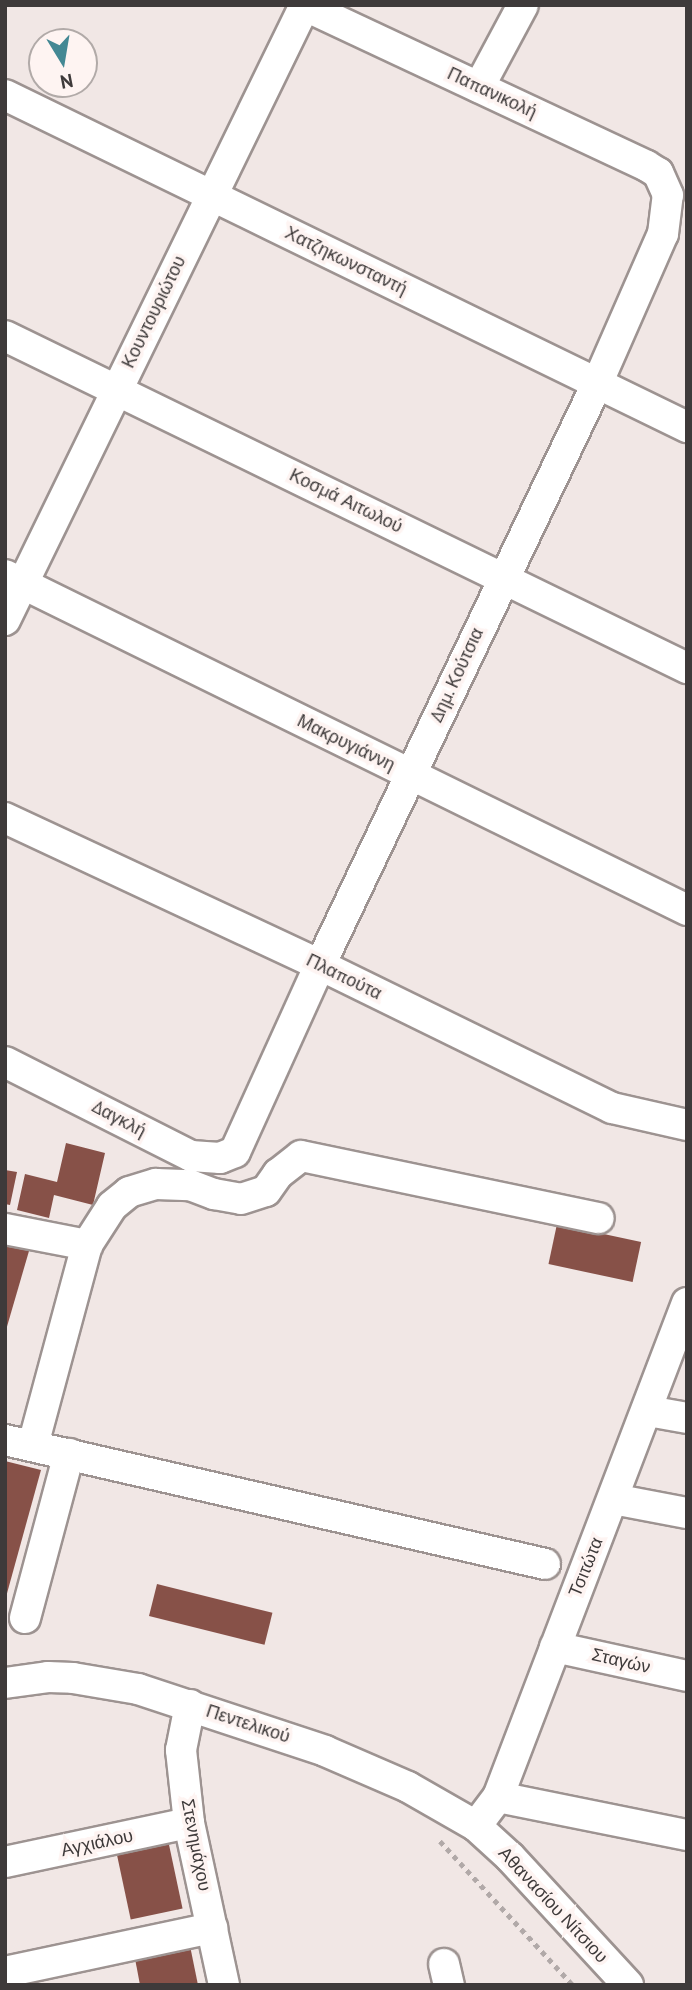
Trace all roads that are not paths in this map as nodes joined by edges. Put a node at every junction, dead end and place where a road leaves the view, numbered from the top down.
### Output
1 (523, 5) edge
2 (304, 6) edge
3 (478, 87) junction
4 (5, 95) edge
5 (673, 186) edge
6 (212, 194) junction
7 (5, 335) edge
8 (597, 384) junction
9 (117, 389) junction
10 (687, 427) edge
11 (504, 578) junction
12 (14, 579) edge
13 (5, 620) edge
14 (687, 668) edge
15 (410, 775) junction
16 (5, 818) edge
17 (687, 910) edge
18 (320, 965) junction
19 (5, 1062) edge
20 (687, 1125) edge
21 (236, 1152) joint
22 (599, 1218) dead end
23 (5, 1229) edge
24 (87, 1245) junction
25 (687, 1303) edge
26 (648, 1411) junction
27 (687, 1418) edge
28 (19, 1443) edge
29 (69, 1454) junction
30 (613, 1499) junction
31 (687, 1513) edge
32 (545, 1564) dead end
33 (25, 1618) dead end
34 (555, 1647) junction
35 (687, 1676) edge
36 (5, 1683) edge
37 (190, 1705) junction
38 (498, 1797) junction
39 (189, 1823) junction
40 (476, 1826) junction
41 (687, 1835) edge
42 (5, 1862) edge
43 (212, 1928) junction
44 (5, 1972) edge
45 (224, 1985) edge
46 (628, 1985) edge

1 - 3 street
2 - 3 street, Παπανικολή
2 - 6 street, Κουντουριώτου
3 - 5 street, Παπανικολή
4 - 6 street, Χατζηκωνσταντή
5 - 8 street, Δημ. Κούτσια
6 - 8 street, Χατζηκωνσταντή
6 - 9 street, Κουντουριώτου
7 - 9 street, Κοσμά Αιτωλού
8 - 10 street, Χατζηκωνσταντή
8 - 11 street, Δημ. Κούτσια
9 - 11 street, Κοσμά Αιτωλού
9 - 12 street, Κουντουριώτου
11 - 14 street, Κοσμά Αιτωλού
11 - 15 street, Δημ. Κούτσια
12 - 13 street, Κουντουριώτου
12 - 15 street, Μακρυγιάννη
15 - 17 street, Μακρυγιάννη
15 - 18 street, Δημ. Κούτσια
16 - 18 street, Πλαπούτα
18 - 20 street, Πλαπούτα
18 - 21 street, Δημ. Κούτσια
19 - 21 street, Δαγκλή
22 - 24 street
23 - 24 street
24 - 28 street
25 - 26 street, Τσιτώτα
26 - 27 street
26 - 30 street, Τσιτώτα
28 - 29 street
29 - 32 street
29 - 33 street
30 - 31 street
30 - 34 street, Τσιτώτα
34 - 35 street, Σταγών
34 - 38 street, Τσιτώτα
36 - 37 street, Πεντελικού
37 - 39 street, Στενημάχου
37 - 40 street, Πεντελικού
38 - 40 street, Τσιτώτα
38 - 41 street
39 - 42 street, Αγχιάλου
39 - 43 street, Στενημάχου
40 - 46 street, Αθανασίου Νίτσιου
43 - 44 street
43 - 45 street, Στενημάχου

